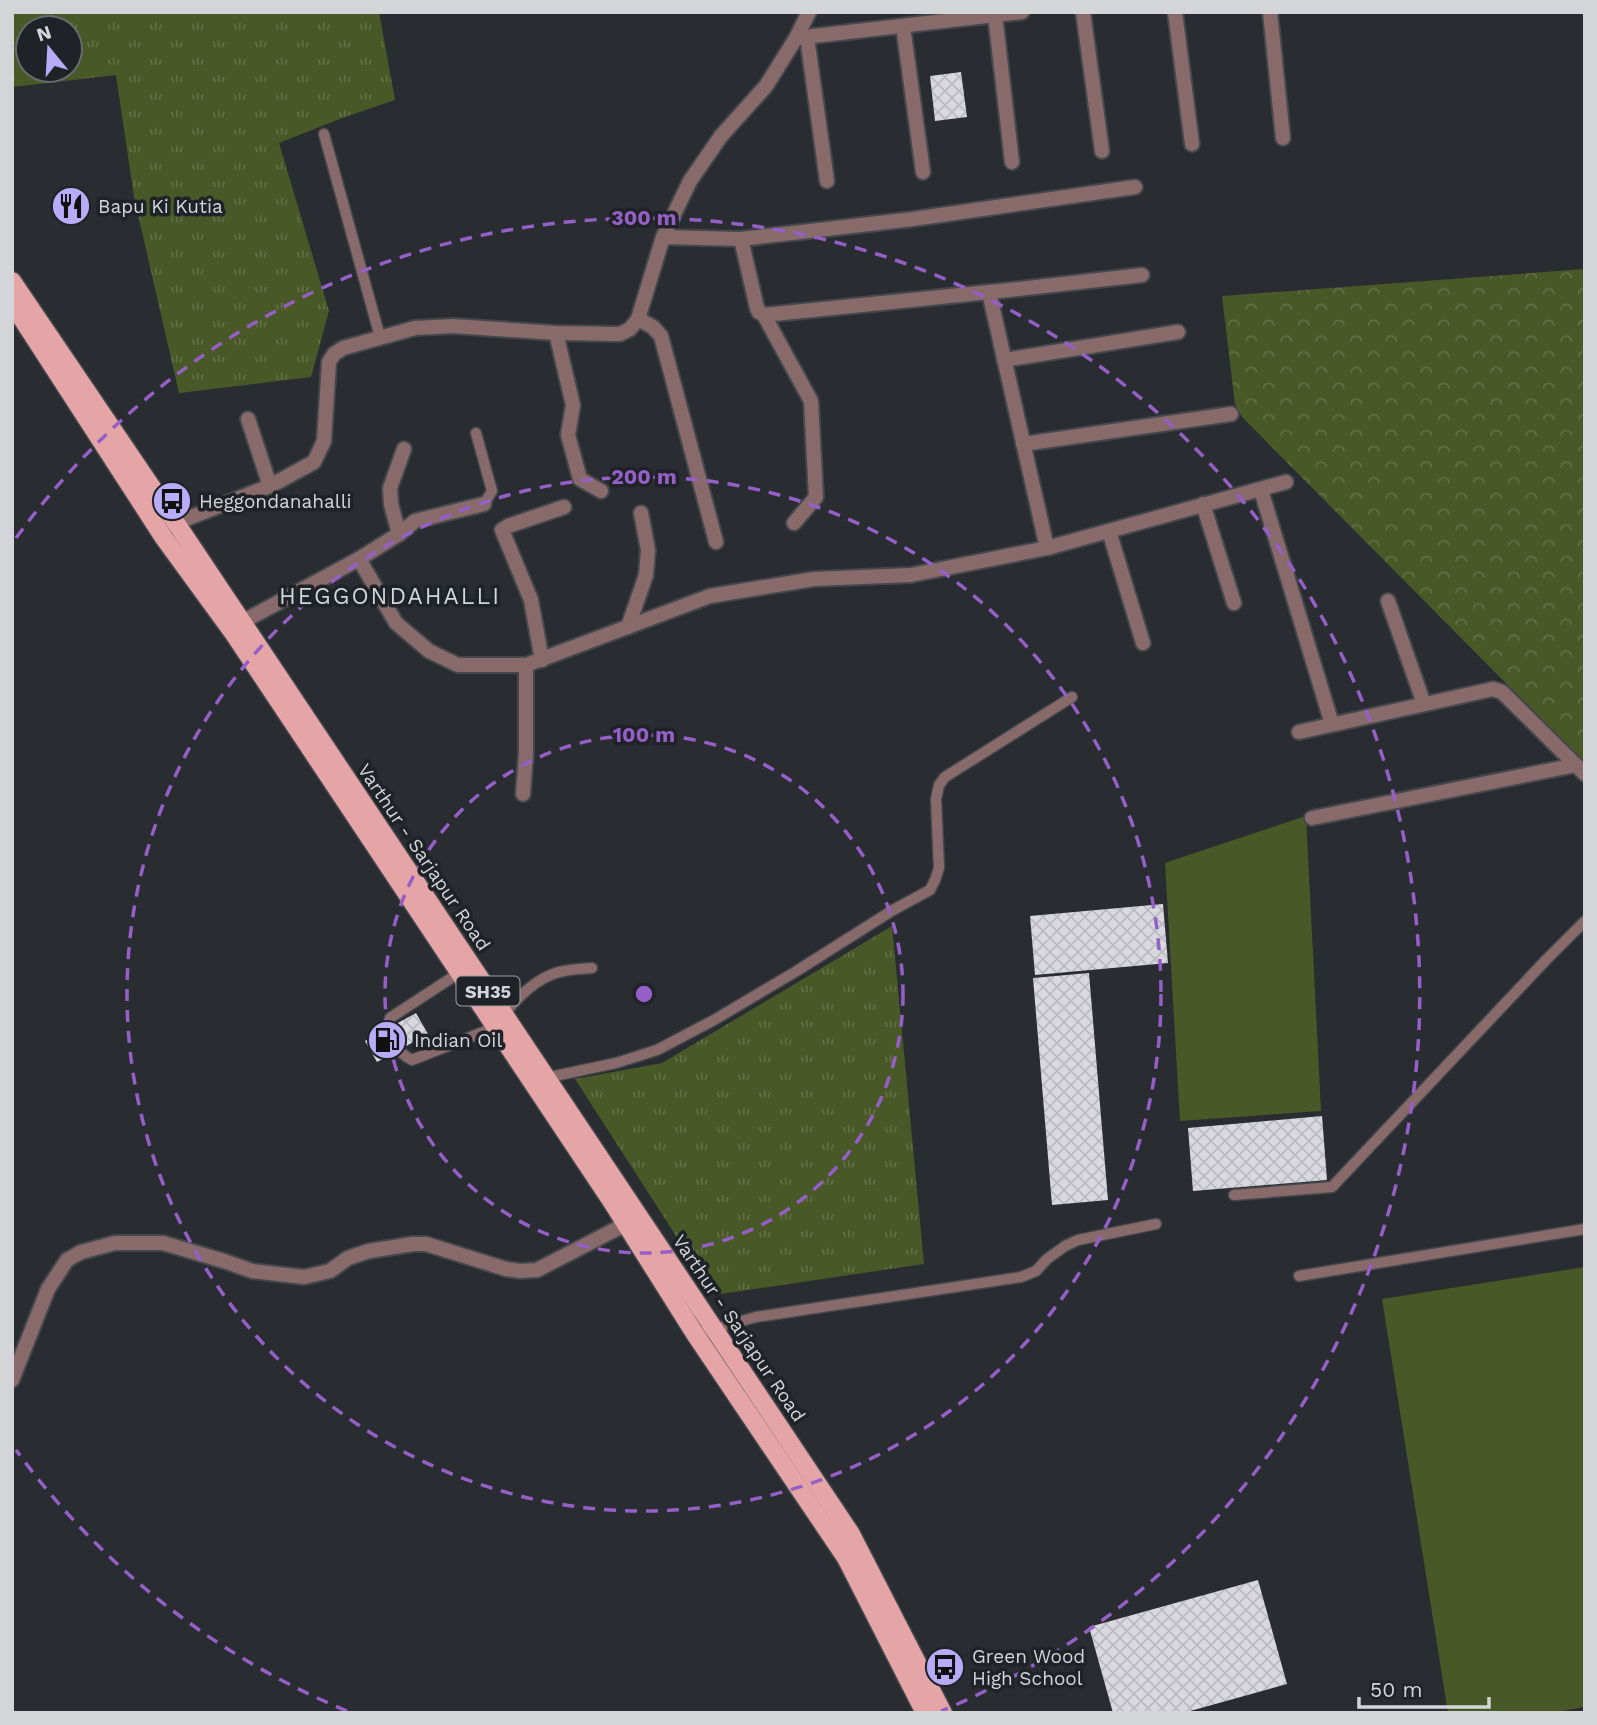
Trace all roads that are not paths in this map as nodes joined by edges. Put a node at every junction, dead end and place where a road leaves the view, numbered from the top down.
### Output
1 (809, 12) edge
2 (1022, 12) edge
3 (1083, 12) edge
4 (1175, 12) edge
5 (1269, 12) edge
6 (995, 15) junction
7 (903, 26) junction
8 (802, 37) junction
9 (324, 134) dead end
10 (1283, 138) dead end
11 (1192, 144) dead end
12 (1102, 151) dead end
13 (1012, 162) dead end
14 (923, 172) dead end
15 (827, 181) dead end
16 (1135, 187) dead end
17 (663, 237) junction
18 (741, 239) junction
19 (1142, 275) dead end
20 (12, 281) edge
21 (989, 292) junction
22 (12, 303) edge
23 (764, 314) junction
24 (638, 319) junction
25 (1178, 332) dead end
26 (556, 333) junction
27 (380, 337) junction
28 (1004, 360) junction
29 (1231, 414) dead end
30 (248, 419) dead end
31 (476, 433) dead end
32 (1023, 444) junction
33 (404, 449) dead end
34 (1286, 482) dead end
35 (270, 486) junction
36 (1261, 489) junction
37 (601, 491) dead end
38 (485, 504) joint
39 (1203, 504) junction
40 (564, 508) dead end
41 (641, 513) dead end
42 (176, 523) junction
43 (794, 523) dead end
44 (1109, 531) junction
45 (399, 534) junction
46 (716, 542) dead end
47 (1047, 548) junction
48 (359, 559) junction
49 (1388, 601) dead end
50 (1234, 603) dead end
51 (242, 622) junction
52 (628, 627) junction
53 (1143, 643) dead end
54 (542, 660) junction
55 (526, 665) junction
56 (1072, 697) dead end
57 (1424, 704) junction
58 (1332, 724) junction
59 (1299, 732) dead end
60 (1580, 769) edge
61 (523, 794) dead end
62 (1312, 817) dead end
63 (1585, 921) edge
64 (592, 968) dead end
65 (459, 973) junction
66 (499, 1021) junction
67 (537, 1078) junction
68 (1234, 1195) dead end
69 (626, 1224) junction
70 (1156, 1224) dead end
71 (1585, 1229) edge
72 (1299, 1276) dead end
73 (714, 1329) junction
74 (695, 1334) junction
75 (12, 1380) edge
76 (925, 1713) edge
77 (943, 1713) edge

1 - 8 street
2 - 6 street
3 - 12 street
4 - 11 street
5 - 10 street
6 - 7 street
6 - 13 street
7 - 8 street
7 - 14 street
8 - 15 street
8 - 17 street
9 - 27 lane
16 - 18 street
17 - 18 street
17 - 24 street
18 - 23 street
19 - 21 street
20 - 42 main road, Varthur - Sarjapur Road / SH35
21 - 23 street
21 - 28 street
22 - 65 main road, Varthur - Sarjapur Road / SH35
23 - 43 street
24 - 26 street
24 - 46 street
25 - 28 street
26 - 27 street
26 - 37 street
27 - 35 street
28 - 32 street
29 - 32 street
30 - 35 street
31 - 38 lane
32 - 47 street
33 - 45 street
34 - 36 street
35 - 42 street
36 - 39 street
36 - 58 street
38 - 45 street
39 - 44 street
39 - 50 street
40 - 54 street
41 - 52 street
42 - 51 main road, Varthur - Sarjapur Road / SH35
44 - 47 street
44 - 53 street
45 - 48 street
47 - 52 street
48 - 51 street
48 - 55 street
49 - 57 street
51 - 66 main road, Varthur - Sarjapur Road / SH35
52 - 54 street
54 - 55 street
55 - 61 street
56 - 67 lane
57 - 58 street
57 - 60 street
58 - 59 street
60 - 62 street
63 - 68 lane
64 - 66 lane
65 - 66 main road, Varthur - Sarjapur Road / SH35
65 - 66 lane
66 - 67 main road, Varthur - Sarjapur Road / SH35
67 - 69 main road, Varthur - Sarjapur Road / SH35
67 - 73 main road, Varthur - Sarjapur Road / SH35
69 - 74 main road, Varthur - Sarjapur Road / SH35
69 - 75 street
70 - 73 lane
71 - 72 lane
73 - 74 lane
73 - 77 main road, Varthur - Sarjapur Road / SH35
74 - 76 main road, Varthur - Sarjapur Road / SH35

